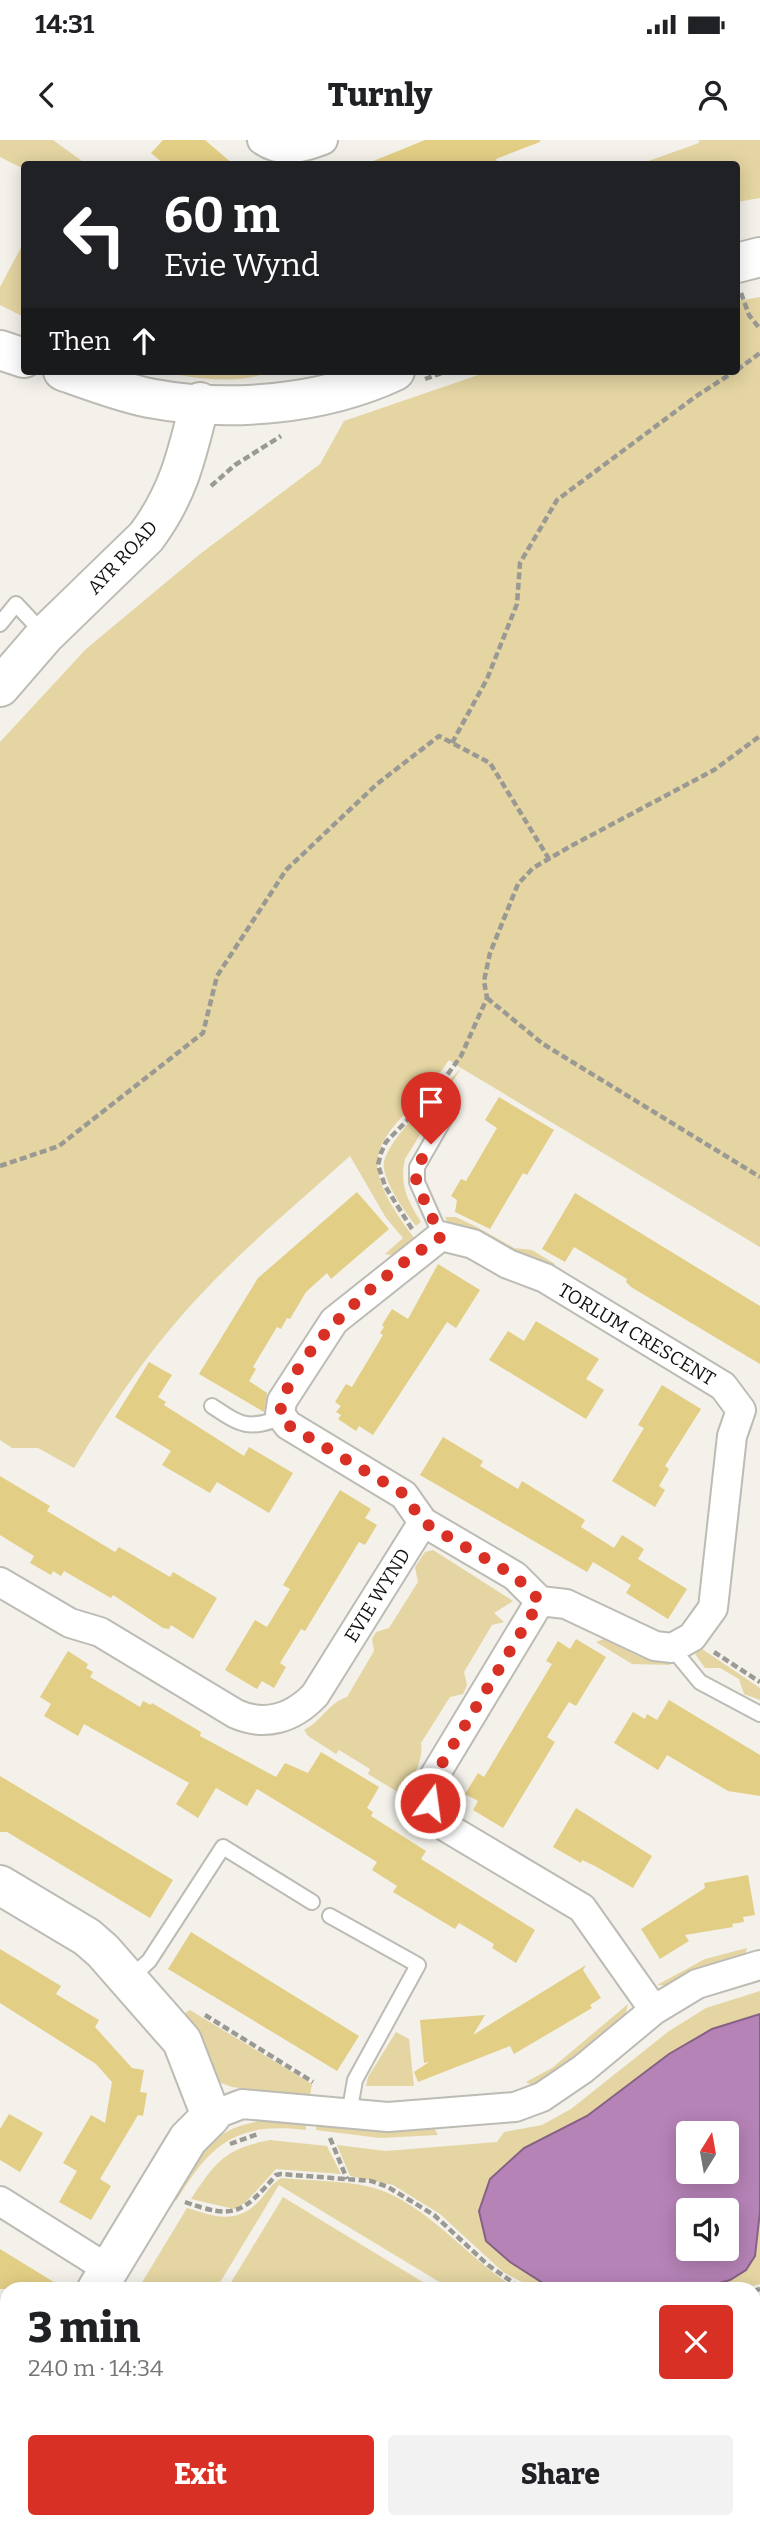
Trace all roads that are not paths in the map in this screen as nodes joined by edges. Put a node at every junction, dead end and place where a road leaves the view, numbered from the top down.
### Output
1 (262, 140) edge
2 (323, 140) edge
3 (760, 257) edge
4 (740, 261) edge
5 (0, 350) edge
6 (21, 357) edge
7 (76, 375) edge
8 (409, 375) edge
9 (200, 402) junction
10 (0, 624) edge
11 (45, 635) junction
12 (0, 687) edge
13 (444, 1120) dead end
14 (432, 1242) junction
15 (212, 1406) dead end
16 (283, 1417) junction
17 (423, 1522) junction
18 (0, 1581) edge
19 (540, 1601) junction
20 (682, 1643) junction
21 (760, 1714) edge
22 (0, 1885) edge
23 (312, 1902) dead end
24 (330, 1916) dead end
25 (760, 1965) edge
26 (128, 1979) junction
27 (654, 2010) junction
28 (349, 2113) junction
29 (211, 2116) junction
30 (0, 2201) edge
31 (102, 2279) edge

1 - 2 street
3 - 4 street
5 - 6 street
7 - 9 street
8 - 9 street
9 - 11 street, AYR ROAD
10 - 11 lane
11 - 12 street, AYR ROAD
13 - 14 lane
14 - 16 street
14 - 20 street, TORLUM CRESCENT
15 - 16 lane
16 - 17 street
17 - 18 street, EVIE WYND
17 - 19 street
19 - 20 street
19 - 27 street
20 - 21 lane
22 - 26 street
23 - 26 lane
24 - 28 lane
25 - 27 street
26 - 29 street
27 - 28 street
28 - 29 street
29 - 31 street
30 - 31 street

